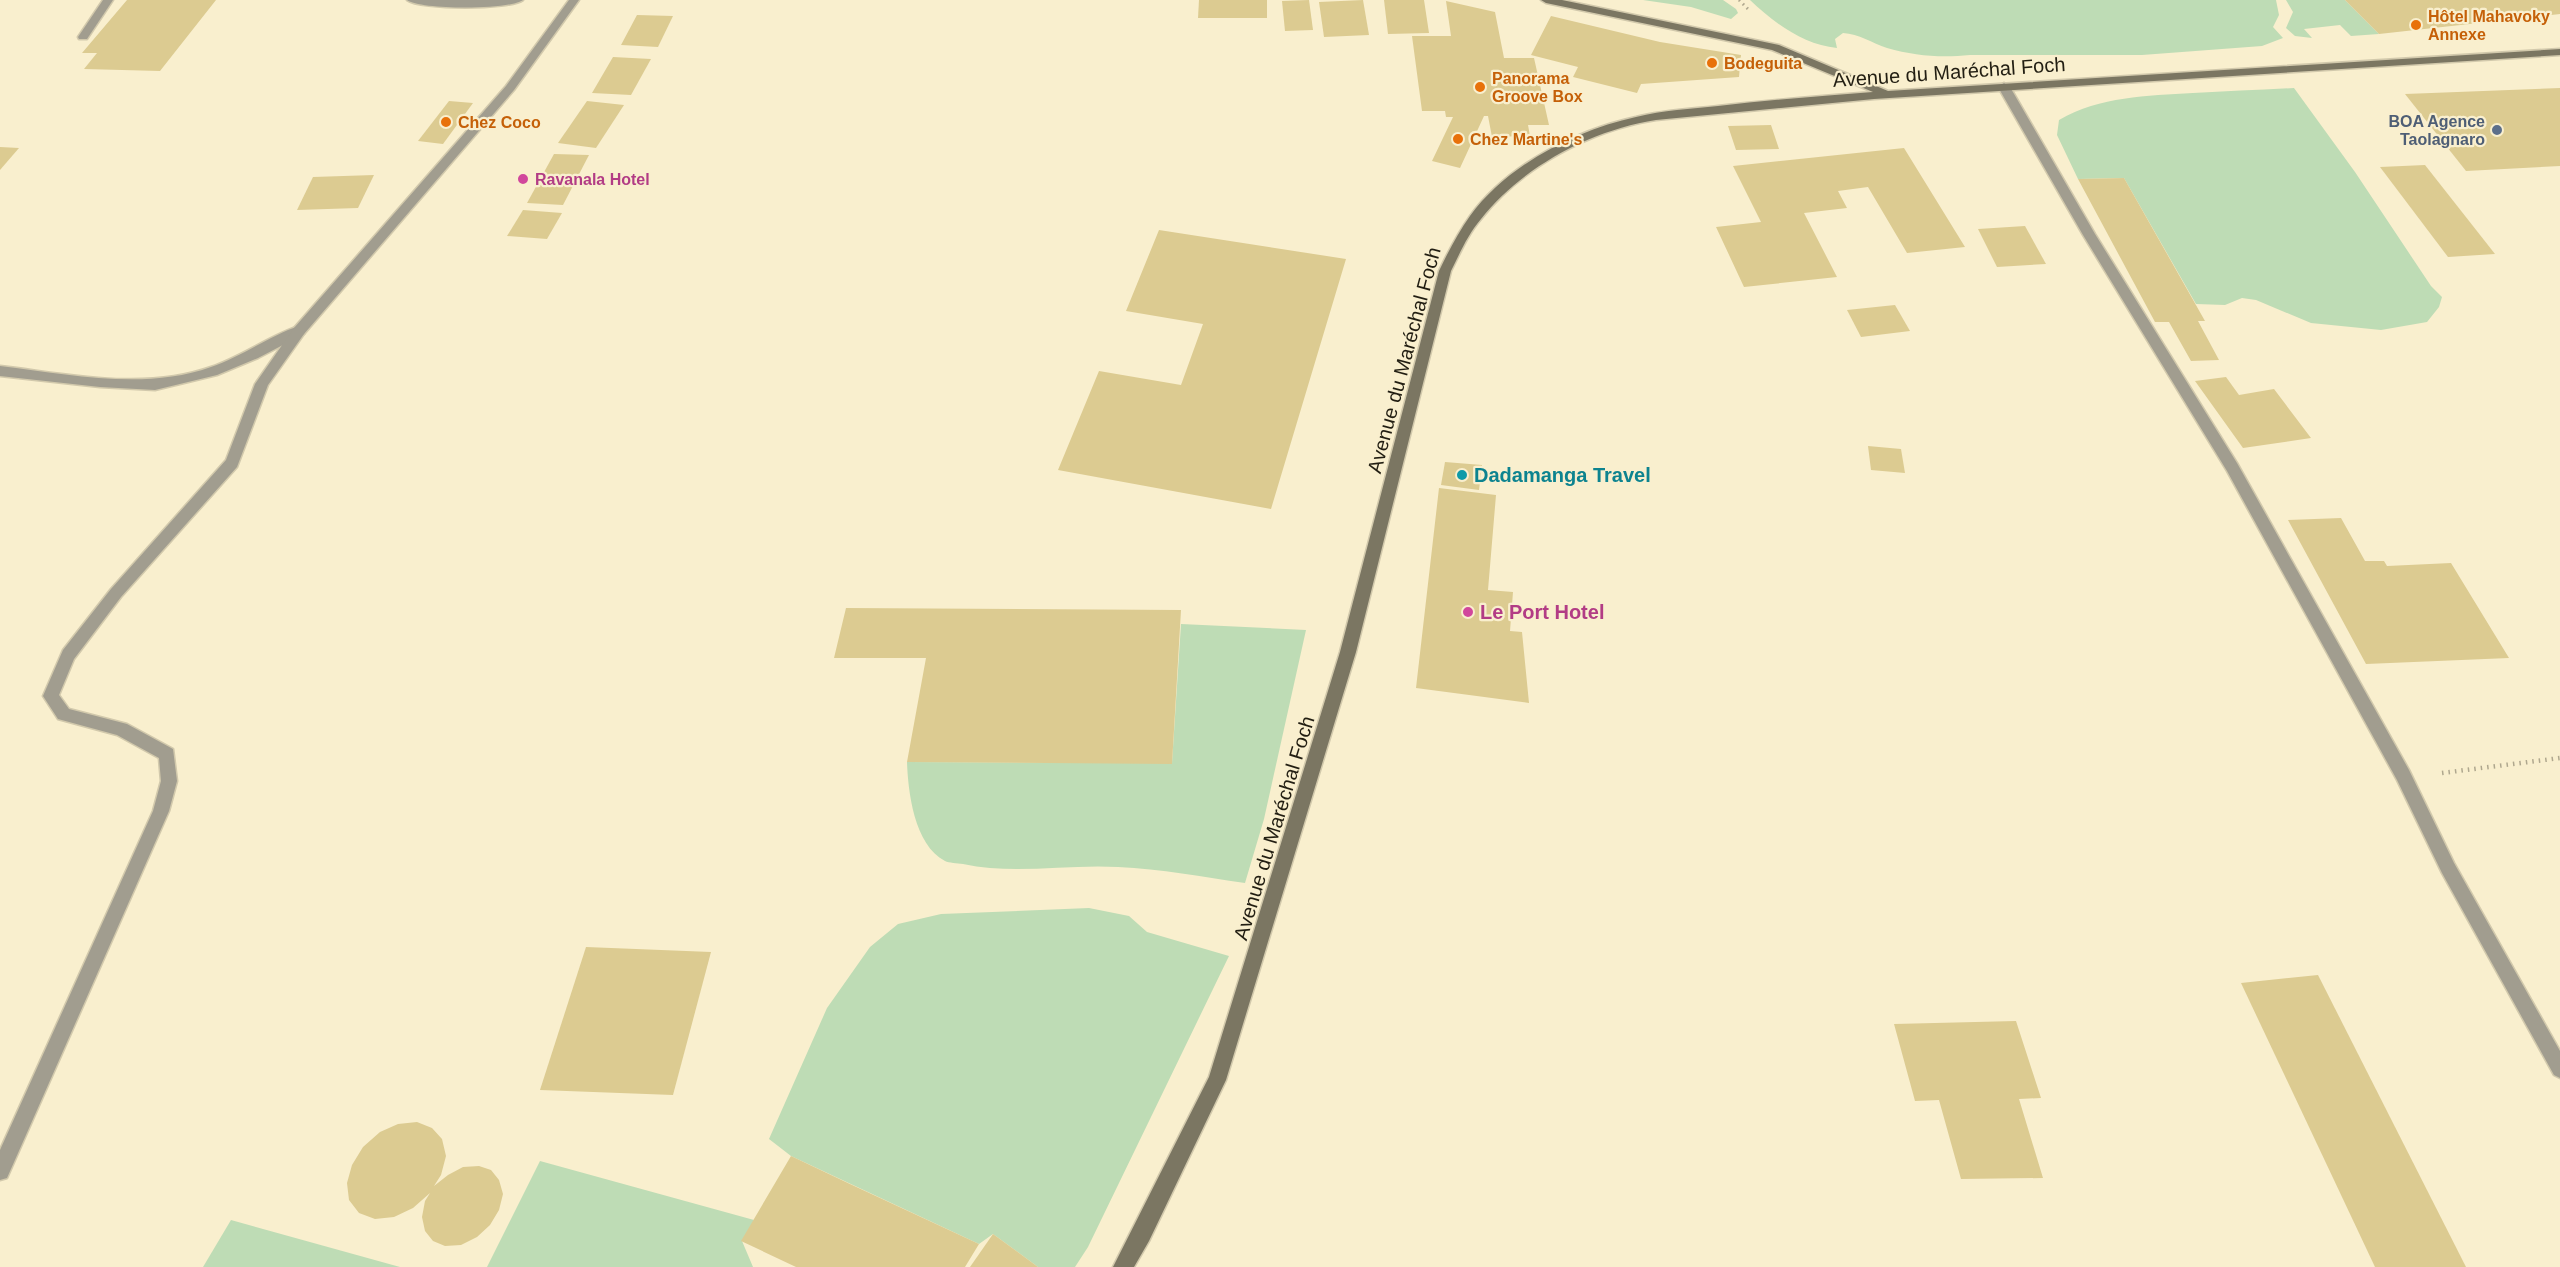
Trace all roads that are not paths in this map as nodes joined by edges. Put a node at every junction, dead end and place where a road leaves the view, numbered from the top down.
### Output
1 (108, 0) edge
2 (412, 0) edge
3 (518, 0) edge
4 (574, 0) edge
5 (1546, 0) edge
6 (83, 37) dead end
7 (2560, 52) edge
8 (2004, 87) junction
9 (1887, 93) junction
10 (299, 331) junction
11 (0, 371) edge
12 (2560, 1069) edge
13 (0, 1171) edge
14 (1123, 1267) edge

1 - 6 street
2 - 3 street
4 - 10 street
5 - 9 main road
7 - 8 main road, Avenue du Maréchal Foch
8 - 9 main road, Avenue du Maréchal Foch
8 - 12 street
9 - 14 main road, Avenue du Maréchal Foch
10 - 11 street
10 - 13 street

